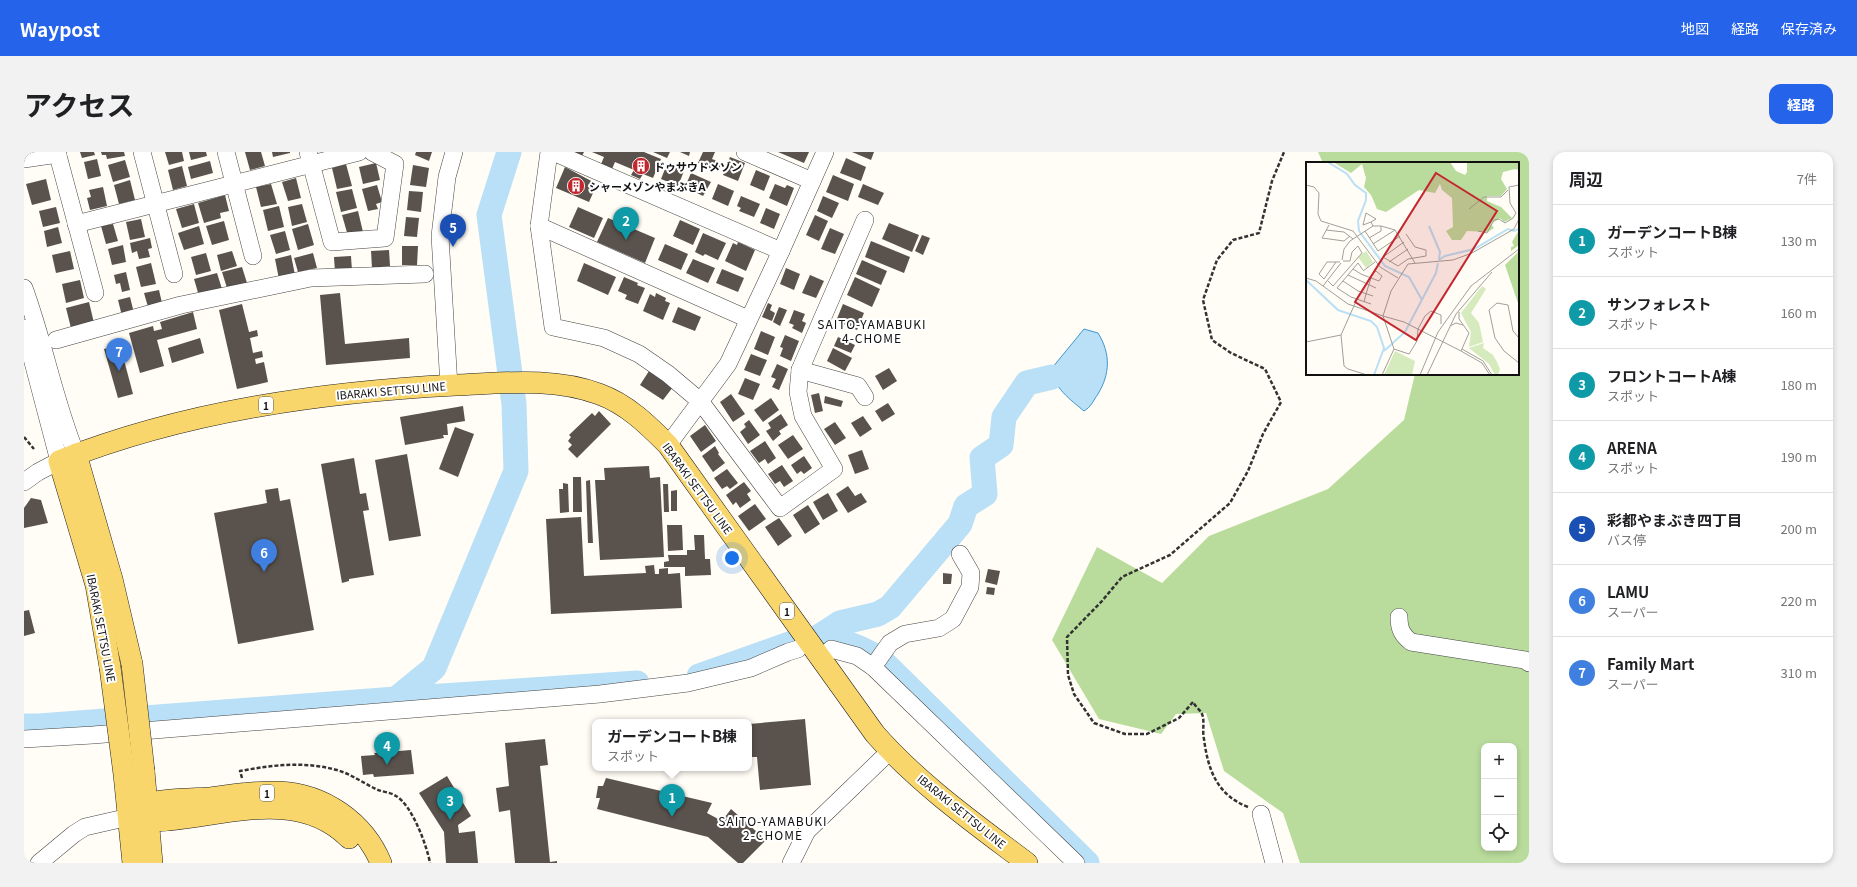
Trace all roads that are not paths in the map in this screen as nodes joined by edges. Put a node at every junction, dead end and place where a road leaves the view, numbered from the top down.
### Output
1 (142, 152) edge
2 (226, 152) edge
3 (359, 152) edge
4 (372, 152) edge
5 (454, 152) edge
6 (549, 152) edge
7 (553, 152) edge
8 (745, 152) edge
9 (825, 152) edge
10 (57, 153) edge
11 (310, 158) edge
12 (24, 159) edge
13 (812, 181) junction
14 (234, 184) junction
15 (155, 204) junction
16 (865, 220) dead end
17 (76, 224) junction
18 (539, 226) junction
19 (781, 251) junction
20 (253, 256) dead end
21 (174, 274) dead end
22 (425, 274) dead end
23 (24, 288) edge
24 (95, 293) dead end
25 (748, 319) junction
26 (24, 328) edge
27 (56, 340) dead end
28 (800, 370) junction
29 (449, 386) junction
30 (865, 397) dead end
31 (700, 401) junction
32 (668, 445) junction
33 (67, 458) junction
34 (24, 482) edge
35 (960, 554) dead end
36 (1399, 617) dead end
37 (798, 649) dead end
38 (831, 649) dead end
39 (1529, 663) edge
40 (873, 666) junction
41 (24, 739) edge
42 (890, 751) junction
43 (134, 772) junction
44 (1261, 814) road end
45 (134, 816) junction
46 (38, 863) edge
47 (133, 863) edge
48 (152, 863) edge
49 (366, 863) edge
50 (381, 863) edge
51 (791, 863) edge
52 (1027, 863) edge
53 (1076, 863) edge
54 (1274, 863) edge

1 - 15 street
2 - 14 street
3 - 11 street
4 - 11 street
5 - 29 street
6 - 18 street
7 - 19 street
8 - 13 street
9 - 13 street
10 - 12 street
10 - 17 street
11 - 14 street
13 - 19 street
14 - 15 street
14 - 20 street
15 - 17 street
15 - 21 street
16 - 28 street
17 - 24 street
18 - 25 street
18 - 31 street
19 - 25 street
22 - 27 street
23 - 33 street
25 - 31 street
26 - 33 street
28 - 30 street
28 - 31 street
29 - 32 main road, IBARAKI SETTSU LINE / 1
29 - 33 main road, IBARAKI SETTSU LINE / 1
31 - 32 street
32 - 42 main road, IBARAKI SETTSU LINE / 1
33 - 34 street
33 - 43 main road, IBARAKI SETTSU LINE, bridge
33 - 43 main road, IBARAKI SETTSU LINE, bridge
35 - 40 street
36 - 39 street
37 - 41 street
38 - 40 street
40 - 53 street
42 - 51 street
42 - 52 main road, IBARAKI SETTSU LINE / 1
43 - 45 main road, IBARAKI SETTSU LINE
44 - 54 street
45 - 46 street
45 - 47 main road, IBARAKI SETTSU LINE
45 - 48 main road, IBARAKI SETTSU LINE
45 - 49 main road, 1
45 - 50 main road, 1

